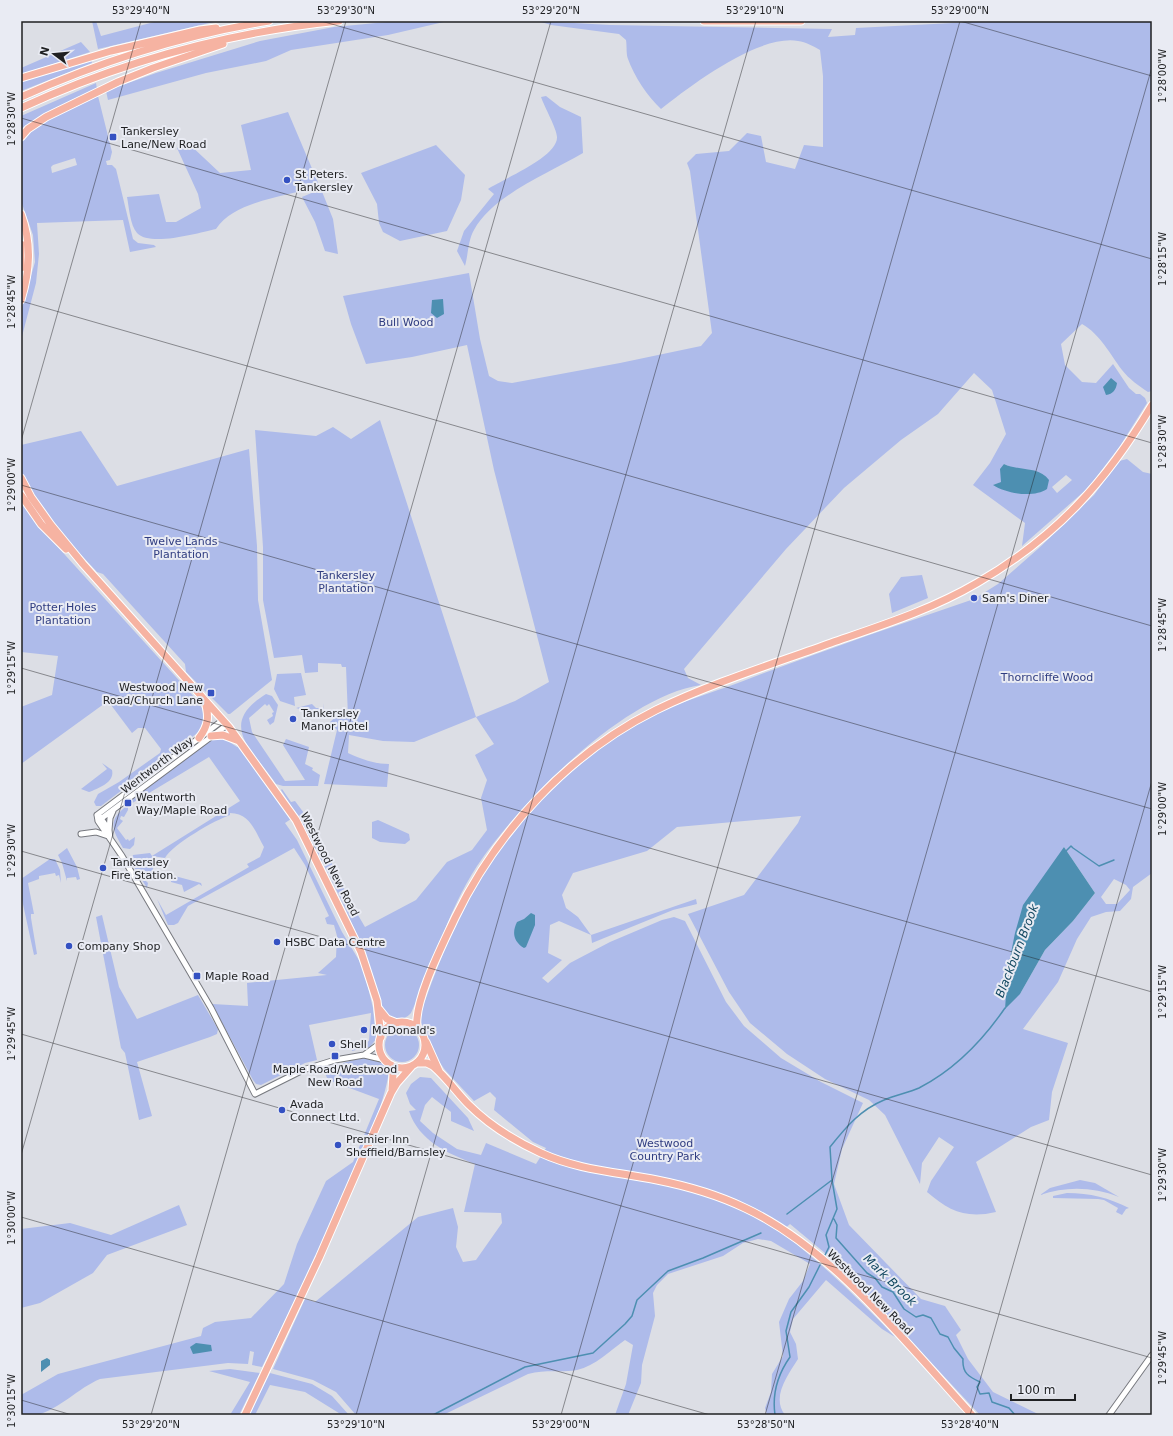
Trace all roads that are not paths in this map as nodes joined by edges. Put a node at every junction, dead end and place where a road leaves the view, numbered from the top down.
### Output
1 (269, 21) edge
2 (339, 21) edge
3 (704, 21) edge
4 (801, 21) edge
5 (235, 27) junction
6 (242, 36) junction
7 (21, 78) edge
8 (21, 97) edge
9 (21, 108) edge
10 (21, 137) edge
11 (21, 214) edge
12 (21, 244) edge
13 (21, 268) edge
14 (21, 300) edge
15 (1152, 405) edge
16 (21, 478) edge
17 (21, 495) edge
18 (82, 564) junction
19 (204, 699) junction
20 (225, 722) junction
21 (211, 736) junction
22 (199, 738) junction
23 (240, 741) junction
24 (114, 808) junction
25 (99, 818) junction
26 (109, 830) junction
27 (81, 834) dead end
28 (110, 838) junction
29 (418, 1007) junction
30 (378, 1008) junction
31 (400, 1022) junction
32 (417, 1027) junction
33 (425, 1039) junction
34 (380, 1041) junction
35 (364, 1054) junction
36 (388, 1062) junction
37 (415, 1064) junction
38 (439, 1071) junction
39 (391, 1093) junction
40 (1152, 1355) edge
41 (245, 1415) edge
42 (972, 1415) edge
43 (1109, 1415) edge

1 - 5 highway
2 - 6 highway
3 - 4 highway
5 - 7 highway
5 - 8 highway
6 - 9 highway
6 - 10 highway
11 - 14 highway
12 - 13 highway
15 - 29 highway
16 - 18 highway, Westwood New Road
17 - 18 highway, Westwood New Road
18 - 19 highway, Westwood New Road
19 - 20 highway, Westwood New Road
19 - 22 highway
20 - 21 street, Wentworth Way
20 - 22 street, Wentworth Way
20 - 23 highway, Westwood New Road
21 - 23 highway
21 - 24 street, Wentworth Way
22 - 25 street, Wentworth Way
23 - 30 highway, Westwood New Road
24 - 25 street, Wentworth Way
24 - 26 street
25 - 26 street
25 - 28 street
26 - 28 street
27 - 28 street
28 - 35 street
29 - 31 highway
29 - 32 highway
30 - 31 highway
30 - 34 highway, Westwood New Road
31 - 32 highway
31 - 34 highway
32 - 33 highway
33 - 37 highway
33 - 38 highway, Westwood New Road
34 - 35 street
34 - 36 highway
35 - 36 street
36 - 37 highway
36 - 39 highway
37 - 38 highway, Westwood New Road
37 - 39 highway
38 - 42 highway, Westwood New Road
39 - 41 highway
40 - 43 street

